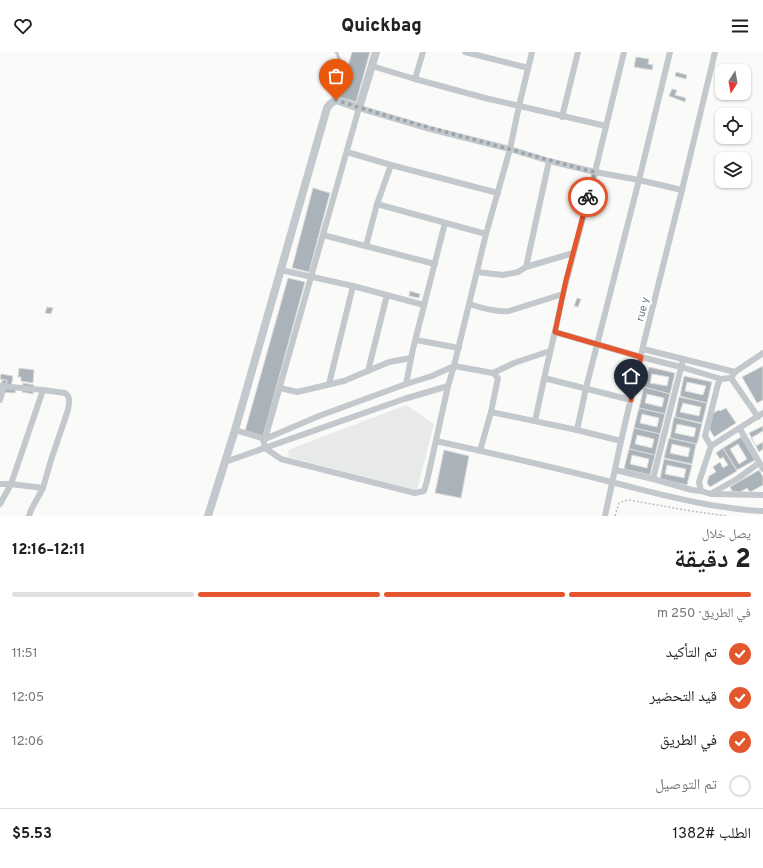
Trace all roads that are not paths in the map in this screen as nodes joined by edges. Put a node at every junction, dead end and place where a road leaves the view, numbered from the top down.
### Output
1 (337, 52) edge
2 (376, 52) edge
3 (423, 52) edge
4 (465, 52) edge
5 (532, 52) edge
6 (578, 52) edge
7 (624, 52) edge
8 (670, 52) edge
9 (715, 52) edge
10 (486, 55) edge
11 (372, 66) junction
12 (528, 68) junction
13 (415, 79) junction
14 (333, 101) junction
15 (519, 106) junction
16 (359, 108) junction
17 (562, 117) junction
18 (606, 126) junction
19 (510, 149) junction
20 (347, 152) junction
21 (549, 161) junction
22 (391, 165) junction
23 (595, 172) junction
24 (639, 180) junction
25 (682, 190) junction
26 (498, 193) junction
27 (377, 204) junction
28 (445, 223) junction
29 (486, 234) junction
30 (323, 235) junction
31 (366, 246) junction
32 (573, 253) junction
33 (435, 264) junction
34 (526, 267) junction
35 (281, 270) junction
36 (477, 272) junction
37 (311, 277) junction
38 (353, 286) junction
39 (563, 294) junction
40 (387, 295) junction
41 (469, 304) junction
42 (424, 305) junction
43 (555, 332) junction
44 (416, 340) junction
45 (597, 344) junction
46 (459, 348) junction
47 (643, 349) junction
48 (550, 351) junction
49 (763, 353) edge
50 (641, 357) junction
51 (411, 358) junction
52 (683, 360) junction
53 (454, 366) junction
54 (682, 367) junction
55 (368, 371) junction
56 (735, 372) junction
57 (493, 373) junction
58 (544, 378) junction
59 (731, 378) junction
60 (721, 379) junction
61 (330, 384) junction
62 (406, 384) junction
63 (2, 386) edge
64 (448, 386) junction
65 (280, 388) junction
66 (586, 388) junction
67 (43, 390) junction
68 (0, 400) edge
69 (631, 400) junction
70 (491, 412) junction
71 (760, 415) edge
72 (534, 421) junction
73 (740, 429) junction
74 (235, 430) junction
75 (577, 430) junction
76 (264, 439) junction
77 (436, 441) junction
78 (621, 441) junction
79 (711, 446) junction
80 (265, 448) junction
81 (480, 451) junction
82 (225, 462) junction
83 (759, 463) junction
84 (763, 469) edge
85 (615, 470) junction
86 (653, 479) junction
87 (612, 482) junction
88 (0, 484) edge
89 (11, 484) junction
90 (43, 488) junction
91 (701, 491) junction
92 (711, 494) junction
93 (763, 495) edge
94 (0, 504) edge
95 (763, 512) edge
96 (29, 516) edge
97 (208, 516) edge
98 (605, 516) edge

1 - 14 lane
2 - 11 street
3 - 13 street
4 - 10 street
5 - 12 street
6 - 17 street
7 - 18 street
8 - 24 street
9 - 25 street, rue y
10 - 12 street
11 - 13 street
11 - 16 street
12 - 15 street
13 - 15 street
14 - 16 street
14 - 35 street
15 - 17 street
15 - 19 street
16 - 19 street
16 - 20 street
17 - 18 street
18 - 23 street
19 - 21 street
19 - 26 street
20 - 22 street
20 - 30 street
21 - 23 street
21 - 34 street
22 - 26 street
22 - 27 street
23 - 24 street
23 - 32 street
24 - 25 street
24 - 45 street
25 - 47 street, rue y
26 - 29 street
27 - 28 street
27 - 31 street
28 - 29 street
28 - 33 street
29 - 36 street
30 - 31 street
30 - 37 street
31 - 33 street
32 - 34 street
32 - 39 street
33 - 42 street
34 - 36 street
35 - 37 street
35 - 74 street
36 - 41 street
37 - 38 street
37 - 65 street
38 - 40 street
38 - 61 street
39 - 41 street
39 - 43 street
40 - 42 street
40 - 55 street
41 - 46 street
42 - 44 street
43 - 45 street
43 - 48 street
44 - 46 street
44 - 51 street
45 - 50 street
45 - 66 street
46 - 53 street
47 - 50 street, rue y
47 - 52 street
48 - 57 street
48 - 58 street
49 - 56 street
50 - 54 street
50 - 69 street, rue y
51 - 55 street
51 - 62 street
52 - 54 street
52 - 56 street
53 - 57 street
53 - 62 street
53 - 64 street
54 - 60 street
54 - 86 street
55 - 61 street
56 - 59 street
57 - 70 street
58 - 66 street
58 - 72 street
59 - 60 street
59 - 71 street
60 - 79 street
61 - 65 street
62 - 76 street
63 - 67 street
63 - 68 street
64 - 77 street
64 - 80 street
65 - 76 street
66 - 69 street
66 - 75 street
67 - 89 street
67 - 90 street
69 - 78 street, rue y
70 - 72 street
70 - 81 street
71 - 73 street
72 - 75 street
73 - 79 street
73 - 83 street
74 - 76 street
74 - 82 street
75 - 78 street
76 - 80 street
77 - 80 street
77 - 81 street
78 - 85 street, rue y
79 - 91 street
80 - 82 street
81 - 87 street
82 - 97 street
83 - 84 street
83 - 92 street
85 - 86 street
85 - 87 street, rue y
86 - 91 street
87 - 95 street
87 - 98 street, rue y
88 - 89 street
89 - 90 street
89 - 94 street
90 - 96 street
91 - 92 street
92 - 93 street

